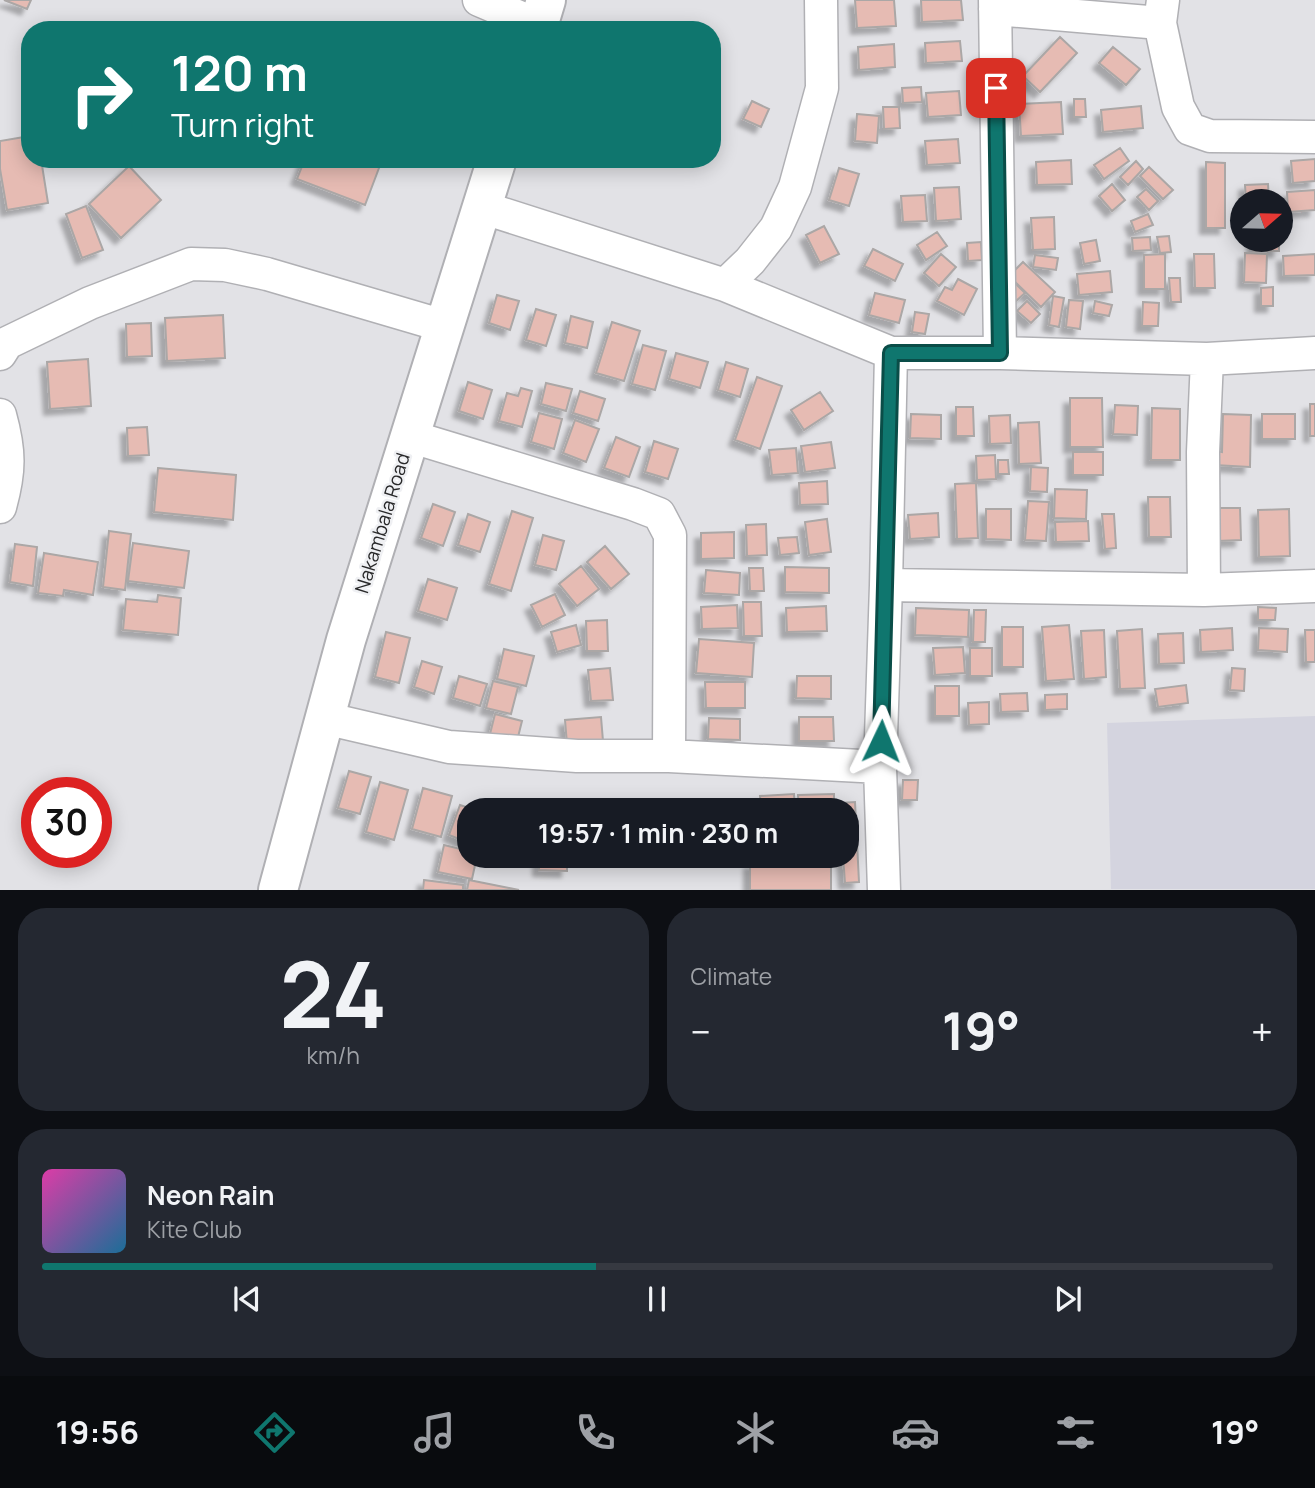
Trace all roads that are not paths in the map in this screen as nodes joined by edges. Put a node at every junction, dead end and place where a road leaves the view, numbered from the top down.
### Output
1 (479, 0) edge
2 (821, 0) edge
3 (995, 4) edge
4 (1162, 12) edge
5 (540, 18) edge
6 (1315, 137) edge
7 (493, 168) edge
8 (481, 207) junction
9 (725, 285) junction
10 (444, 326) junction
11 (891, 353) junction
12 (1000, 353) junction
13 (1315, 353) edge
14 (0, 354) edge
15 (1207, 359) junction
16 (0, 415) edge
17 (409, 436) junction
18 (0, 507) edge
19 (886, 585) junction
20 (1315, 586) edge
21 (1204, 590) junction
22 (324, 718) junction
23 (669, 756) junction
24 (880, 767) junction
25 (278, 890) edge
26 (884, 890) edge

1 - 5 street
2 - 9 street
3 - 4 street
3 - 12 street
4 - 6 street
7 - 8 main road, Nakambala Road
8 - 9 street
8 - 10 main road, Nakambala Road
9 - 11 street
10 - 14 street
10 - 17 main road, Nakambala Road
11 - 12 street
11 - 19 street
12 - 15 street
13 - 15 street
15 - 21 street
16 - 18 street
17 - 22 main road, Nakambala Road
17 - 23 street
19 - 21 street
19 - 24 street
20 - 21 street
22 - 23 street
22 - 25 main road, Nakambala Road
23 - 24 street
24 - 26 street

